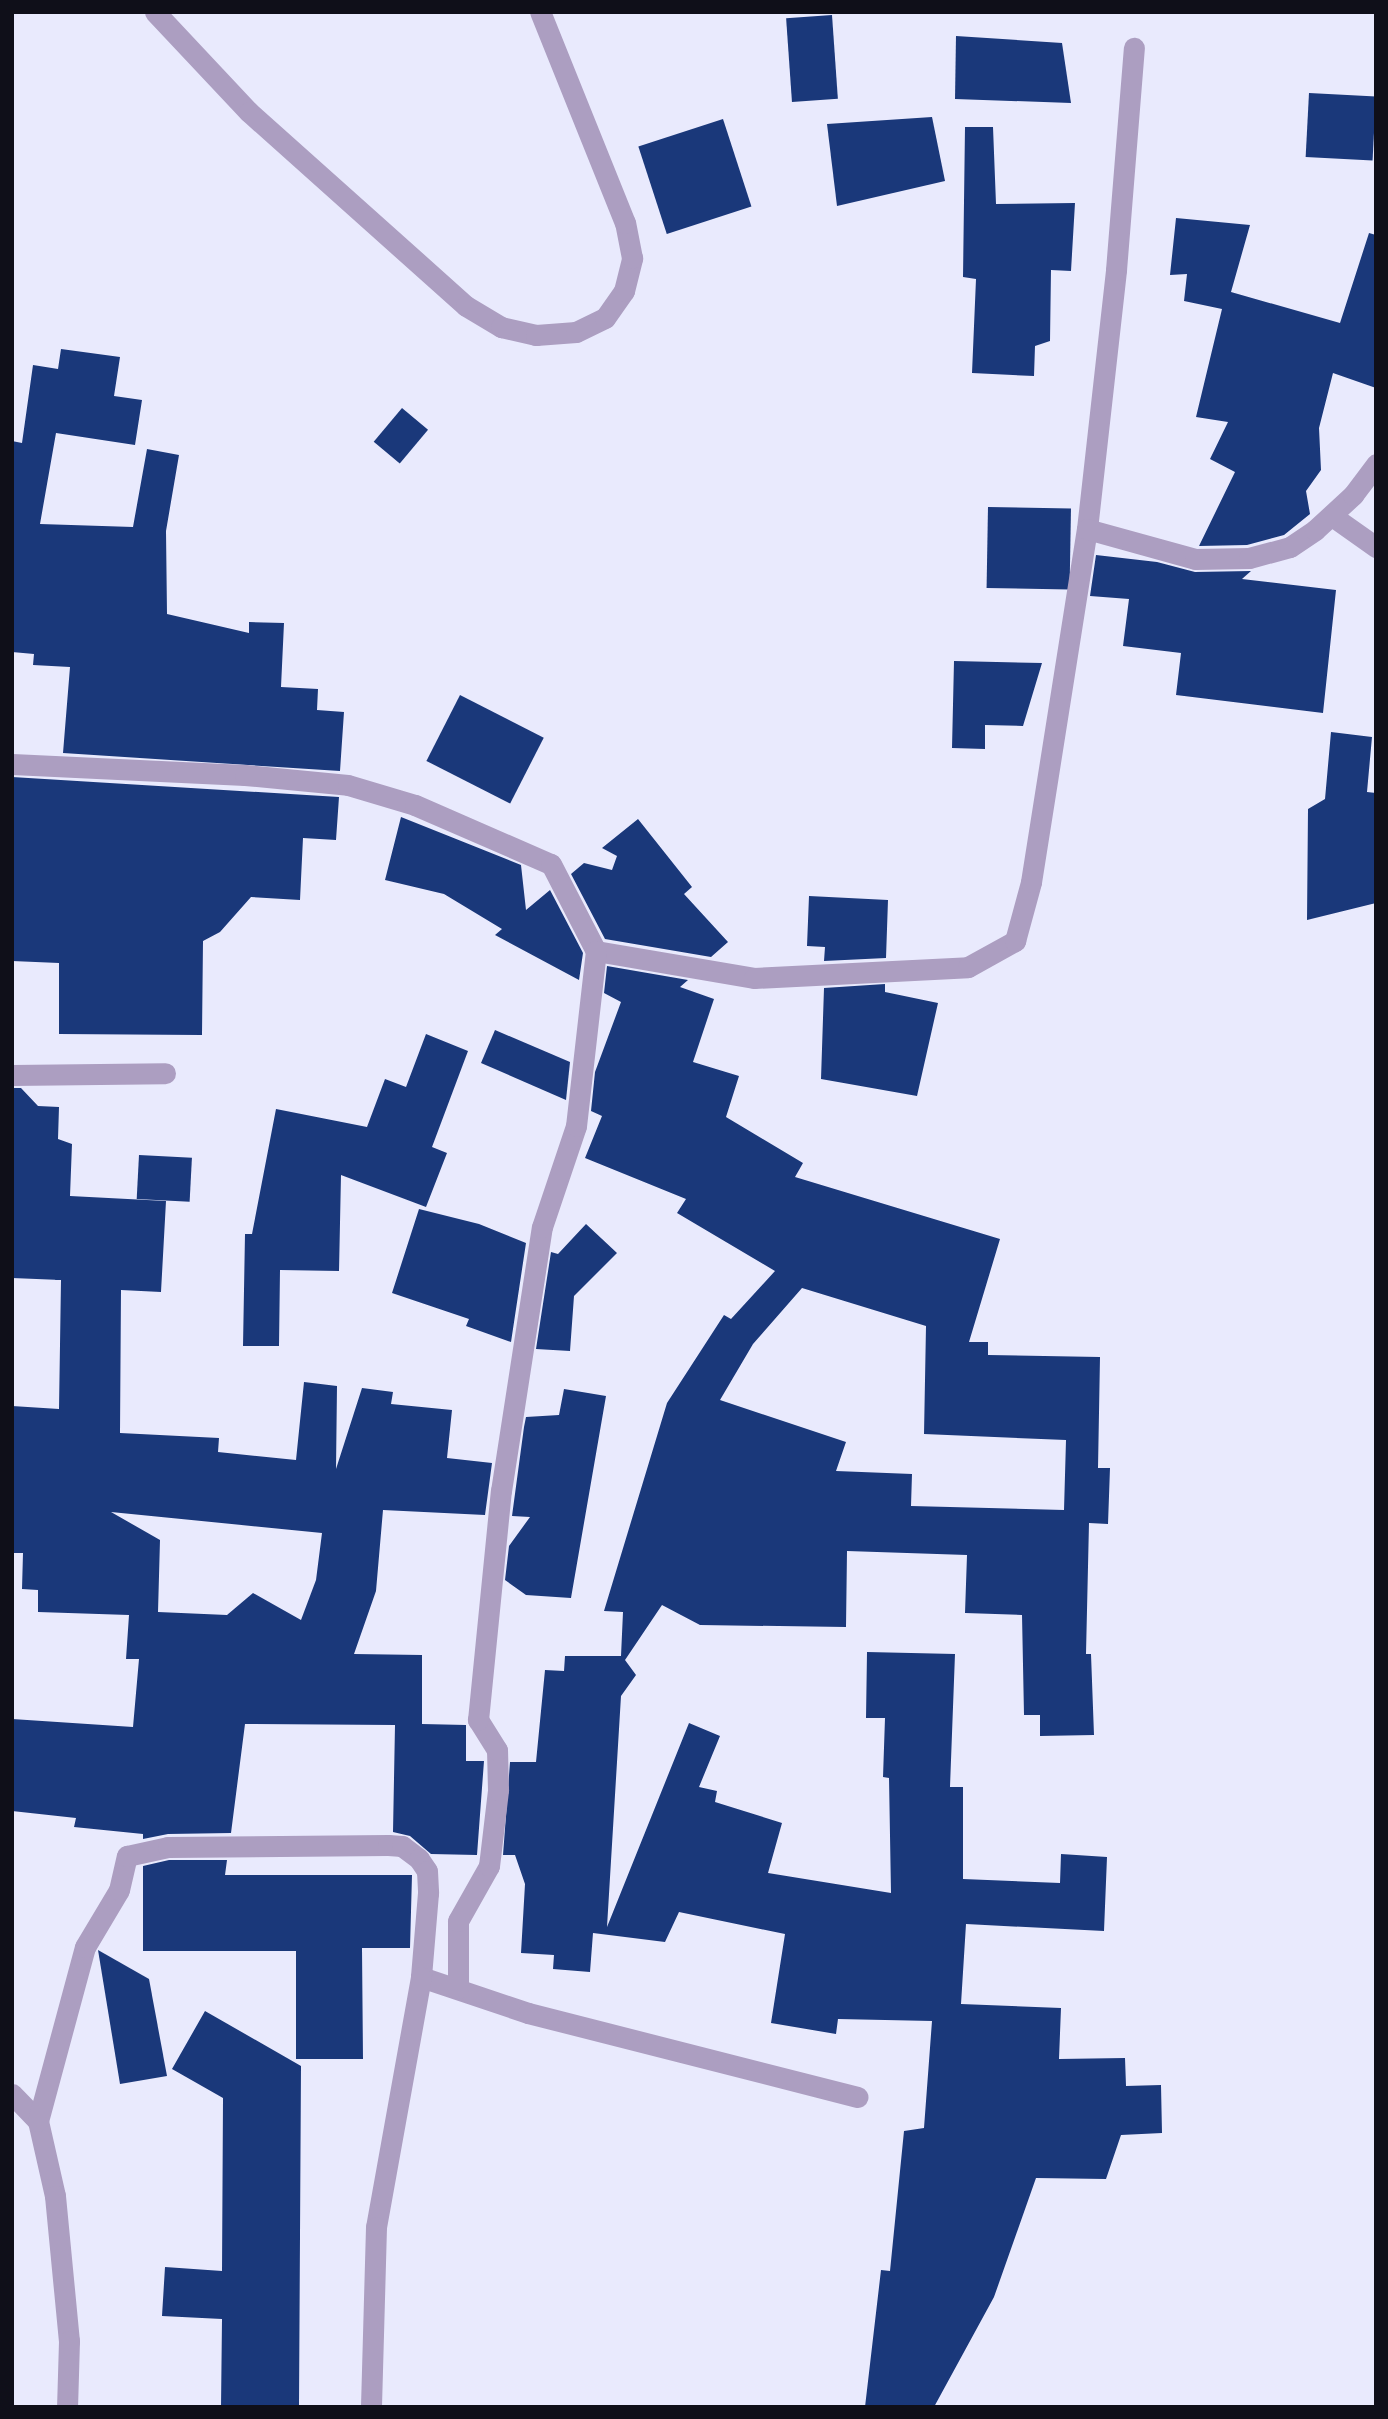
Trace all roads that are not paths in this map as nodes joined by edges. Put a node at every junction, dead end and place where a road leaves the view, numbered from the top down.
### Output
1 (155, 12) edge
2 (540, 12) edge
3 (1134, 48) dead end
4 (1376, 464) edge
5 (1332, 516) junction
6 (1087, 529) junction
7 (1376, 547) edge
8 (12, 764) edge
9 (596, 951) junction
10 (165, 1073) dead end
11 (12, 1075) edge
12 (421, 1977) junction
13 (458, 1988) junction
14 (12, 2094) edge
15 (857, 2097) dead end
16 (38, 2121) junction
17 (67, 2407) edge
18 (371, 2407) edge

1 - 2 street
3 - 6 street
4 - 5 street
5 - 6 street
5 - 7 street
6 - 9 street
8 - 9 street
9 - 13 street
10 - 11 street
12 - 13 street
12 - 16 street
12 - 18 street
13 - 15 street
14 - 16 street
16 - 17 street

